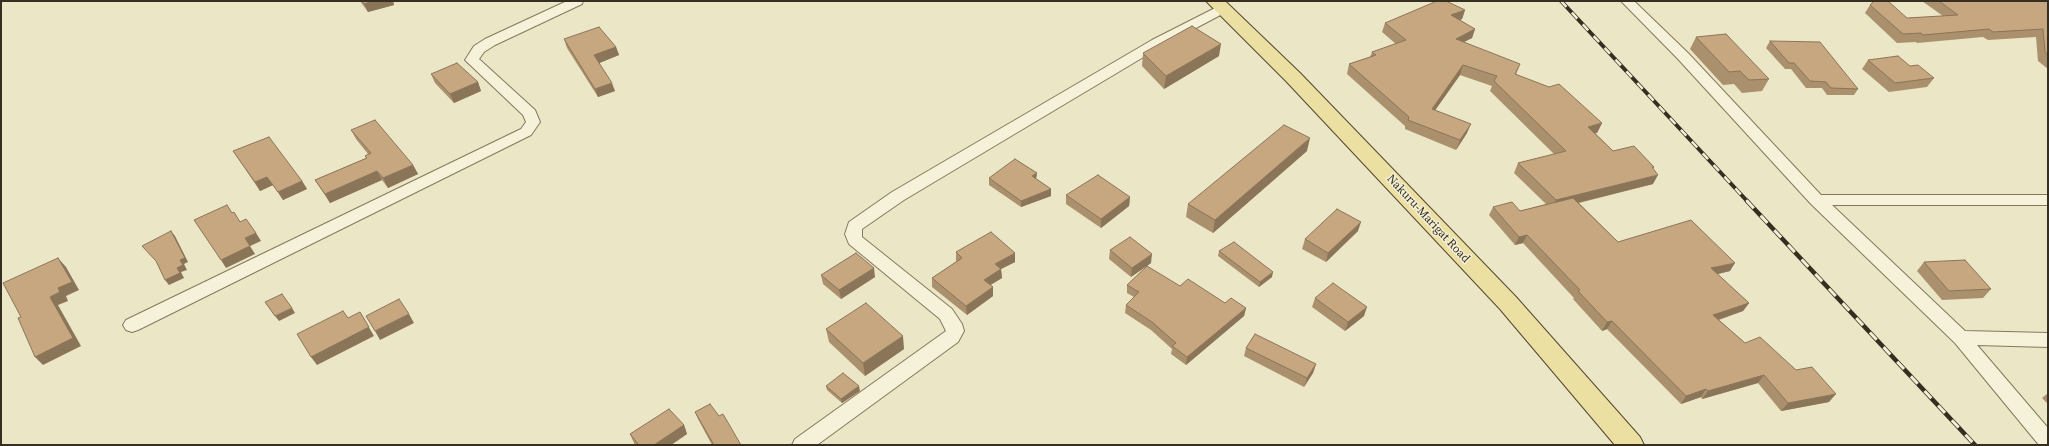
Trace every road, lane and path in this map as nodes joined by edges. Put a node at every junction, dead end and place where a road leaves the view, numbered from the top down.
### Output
1 (578, 1) edge
2 (1626, 1) edge
3 (1219, 5) edge
4 (1817, 200) junction
5 (2048, 200) edge
6 (132, 325) dead end
7 (1961, 338) junction
8 (2048, 340) edge
9 (2048, 442) edge
10 (802, 445) edge
11 (1631, 445) edge

1 - 6 street
2 - 4 street
3 - 10 street
3 - 11 main road, Nakuru-Marigat Road
4 - 5 street
4 - 7 street
7 - 8 street
7 - 9 street

